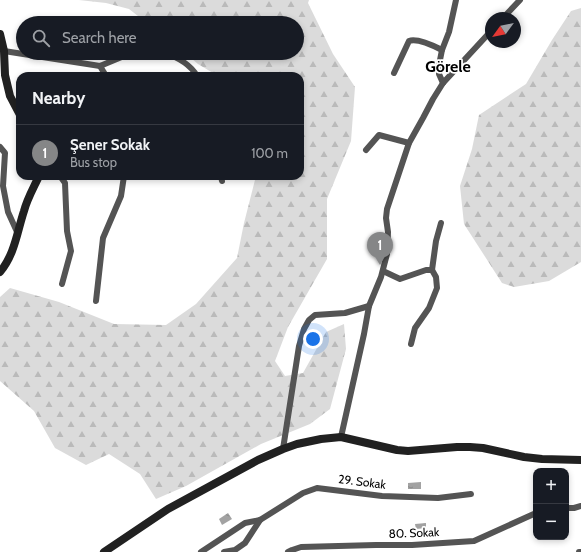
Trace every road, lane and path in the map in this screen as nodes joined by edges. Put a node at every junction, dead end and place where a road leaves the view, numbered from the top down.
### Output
1 (456, 0) edge
2 (520, 0) edge
3 (509, 12) edge
4 (0, 34) edge
5 (485, 38) edge
6 (442, 50) junction
7 (4, 52) junction
8 (16, 54) edge
9 (59, 60) edge
10 (114, 60) edge
11 (182, 60) edge
12 (100, 66) junction
13 (104, 72) edge
14 (194, 72) edge
15 (394, 73) dead end
16 (443, 83) junction
17 (16, 107) edge
18 (409, 143) junction
19 (0, 147) edge
20 (366, 150) dead end
21 (37, 180) edge
22 (63, 180) edge
23 (123, 180) edge
24 (441, 223) dead end
25 (18, 234) junction
26 (432, 270) junction
27 (0, 272) edge
28 (383, 272) junction
29 (62, 284) dead end
30 (96, 300) dead end
31 (369, 306) junction
32 (411, 344) dead end
33 (341, 437) junction
34 (283, 449) junction
35 (581, 460) edge
36 (471, 494) dead end
37 (581, 506) edge
38 (569, 508) edge
39 (533, 514) edge
40 (260, 520) junction
41 (104, 552) edge
42 (201, 552) edge
43 (224, 552) edge
44 (288, 552) edge

1 - 6 street
2 - 3 street
4 - 7 main road
5 - 16 street
6 - 15 street
6 - 16 street
7 - 8 street
7 - 17 main road
9 - 12 street
10 - 12 street
11 - 14 street
12 - 13 street
16 - 18 street
18 - 20 street
18 - 28 street
19 - 25 street
21 - 25 main road
22 - 29 street
23 - 30 street
24 - 26 street
25 - 27 main road
26 - 28 street
26 - 32 street
28 - 31 street
31 - 33 street
31 - 34 street
33 - 34 main road
33 - 35 main road
34 - 41 main road
36 - 40 street, 29. Sokak
37 - 38 street
39 - 44 street, 80. Sokak
40 - 42 street, 29. Sokak
40 - 43 street, 29. Sokak

